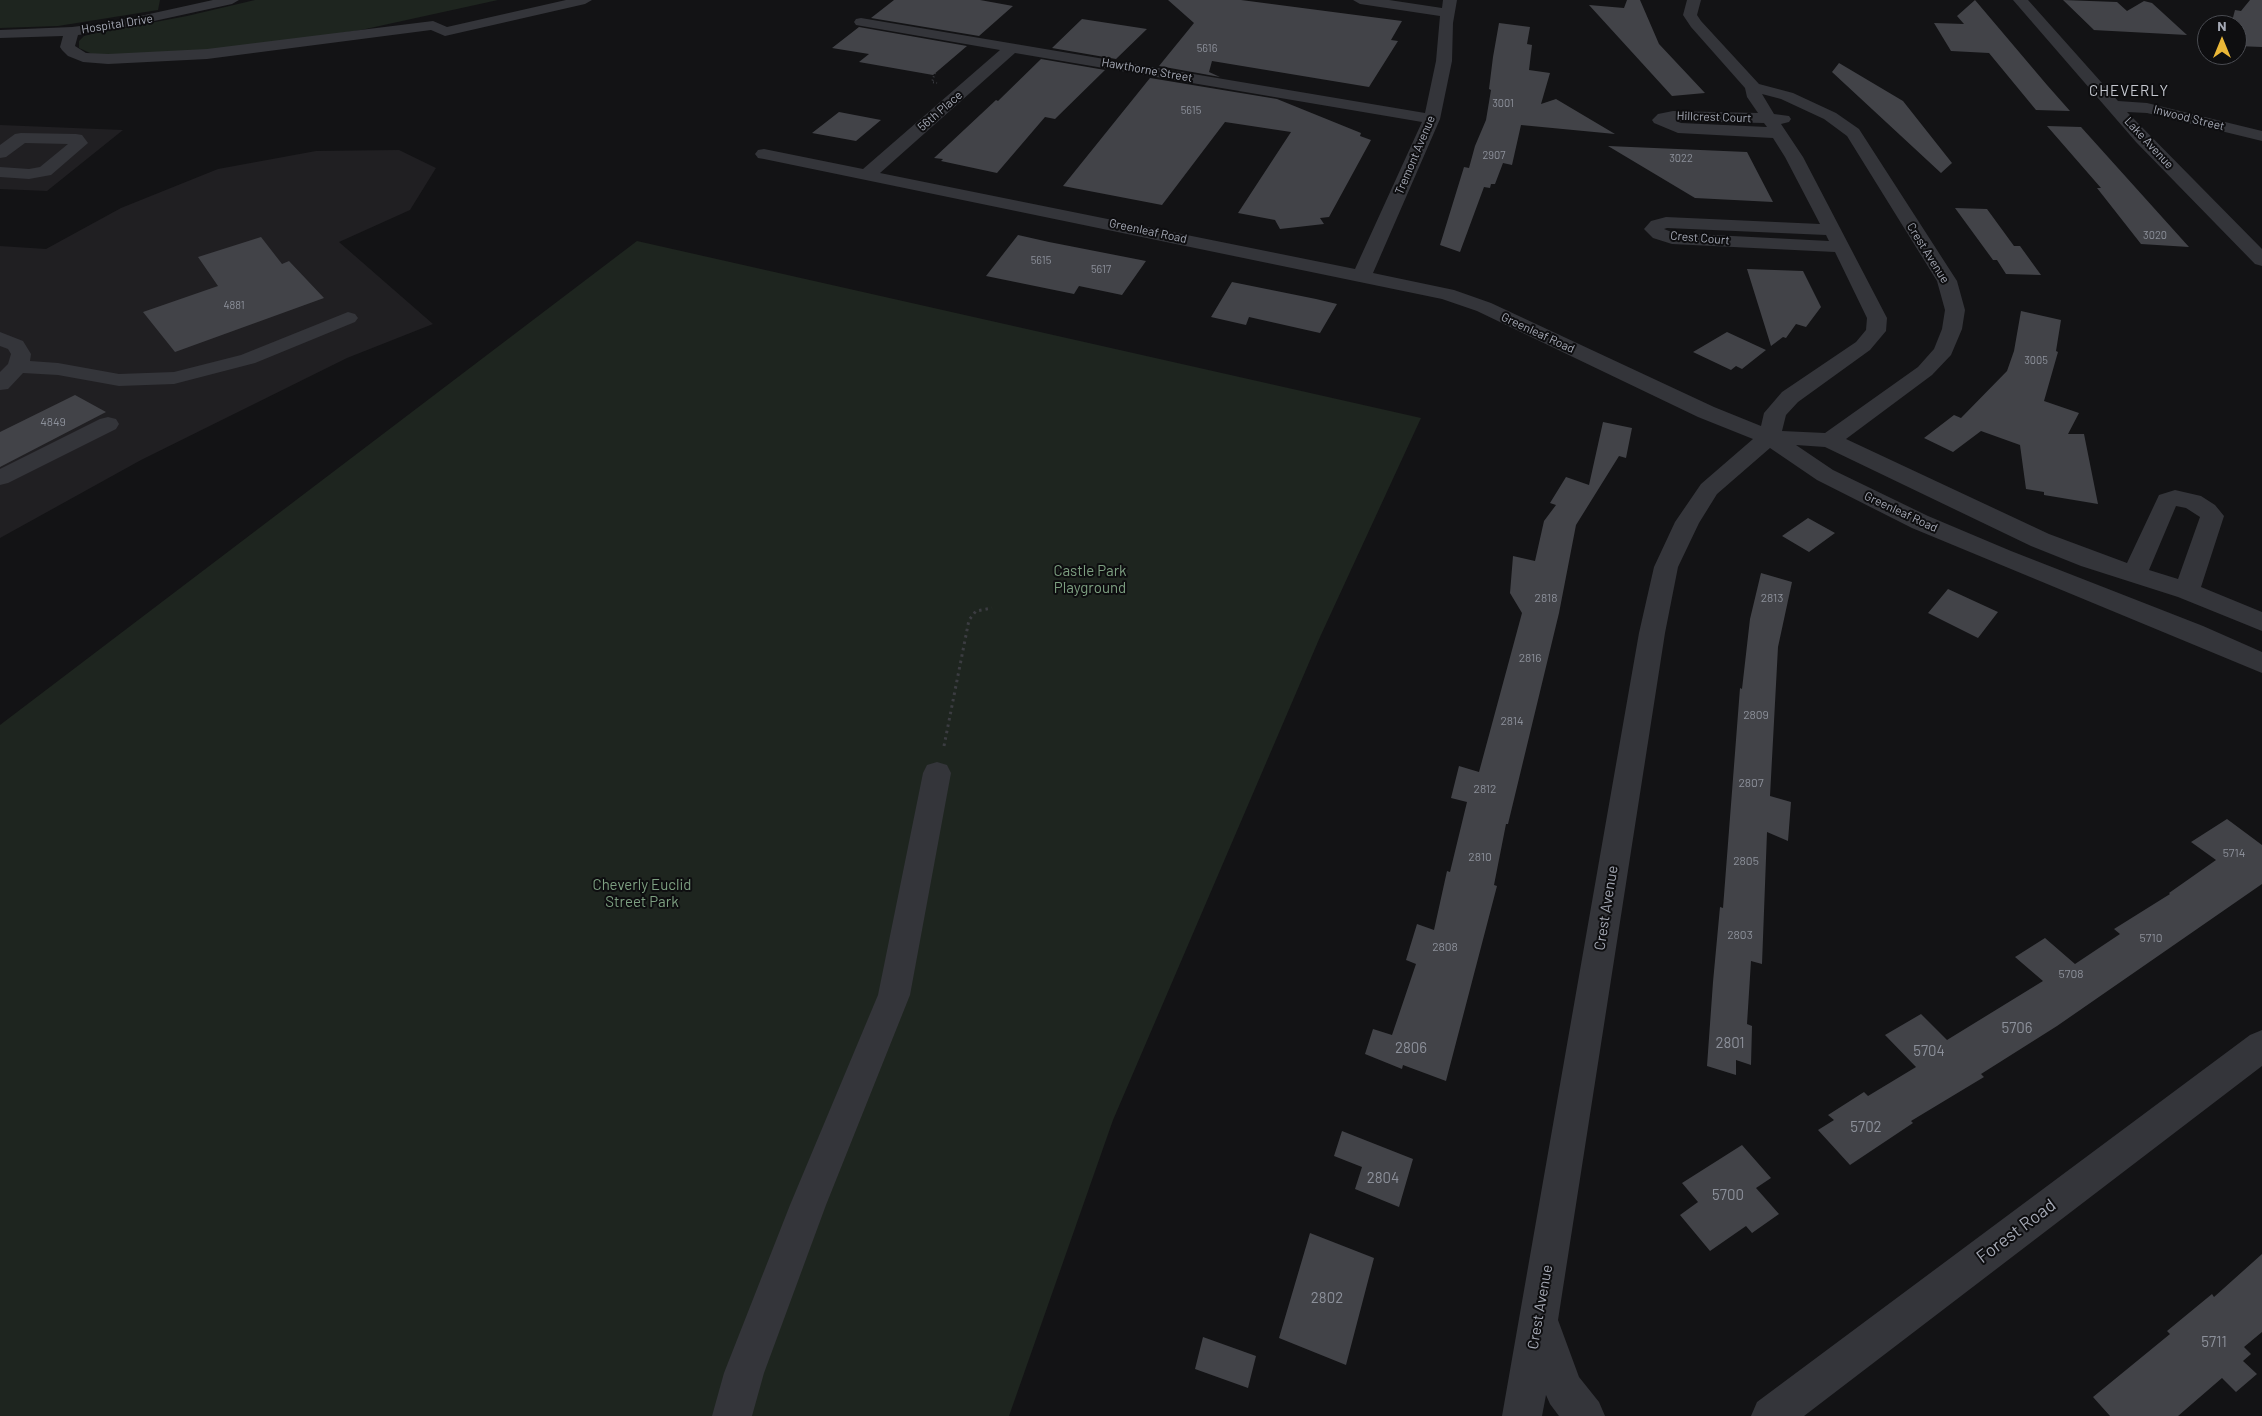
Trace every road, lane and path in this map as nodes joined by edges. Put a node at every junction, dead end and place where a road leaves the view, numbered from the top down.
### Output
1 (232, 0) edge
2 (585, 0) edge
3 (1360, 0) edge
4 (1694, 0) edge
5 (2020, 0) edge
6 (1449, 7) edge
7 (862, 22) dead end
8 (72, 31) junction
9 (0, 34) edge
10 (1012, 47) junction
11 (1754, 87) junction
12 (2115, 106) junction
13 (1830, 116) junction
14 (1432, 119) junction
15 (1775, 126) junction
16 (2262, 136) edge
17 (0, 153) edge
18 (764, 154) dead end
19 (0, 172) edge
20 (868, 174) junction
21 (1837, 239) junction
22 (2262, 260) edge
23 (1362, 275) junction
24 (348, 318) dead end
25 (0, 338) edge
26 (18, 366) junction
27 (0, 384) edge
28 (108, 424) dead end
29 (1769, 437) junction
30 (1830, 440) junction
31 (0, 478) edge
32 (2135, 574) junction
33 (2186, 591) junction
34 (992, 608) dead end
35 (2262, 622) edge
36 (2262, 663) edge
37 (937, 773) joint
38 (2262, 1046) edge
39 (1538, 1319) junction
40 (732, 1416) edge
41 (1522, 1416) edge
42 (1585, 1416) edge
43 (1771, 1416) edge

1 - 8 street, Hospital Drive
2 - 8 street
3 - 6 street
4 - 11 street
5 - 12 street, Lake Avenue
6 - 14 street, Tremont Avenue
7 - 10 street, Hawthorne Street
8 - 9 street, Hospital Drive
10 - 14 street, Hawthorne Street
10 - 20 street, 56th Place
11 - 13 street, Crest Avenue
11 - 15 street
12 - 16 street, Inwood Street
12 - 22 street, Lake Avenue
13 - 15 street
13 - 30 street, Crest Avenue
14 - 23 street, Tremont Avenue
15 - 15 street, Hillcrest Court
15 - 21 street
17 - 19 street
18 - 20 street, Greenleaf Road
20 - 23 street, Greenleaf Road
21 - 21 street, Crest Court
21 - 29 street
23 - 29 street, Greenleaf Road
24 - 26 street
25 - 26 street
26 - 27 street
28 - 31 street
29 - 30 street
29 - 36 street, Greenleaf Road
29 - 39 street, Crest Avenue
30 - 32 street
32 - 33 street
32 - 33 street
33 - 35 street
34 - 37 path
37 - 40 street
38 - 43 street, Forest Road
39 - 41 street, Crest Avenue
39 - 42 street

